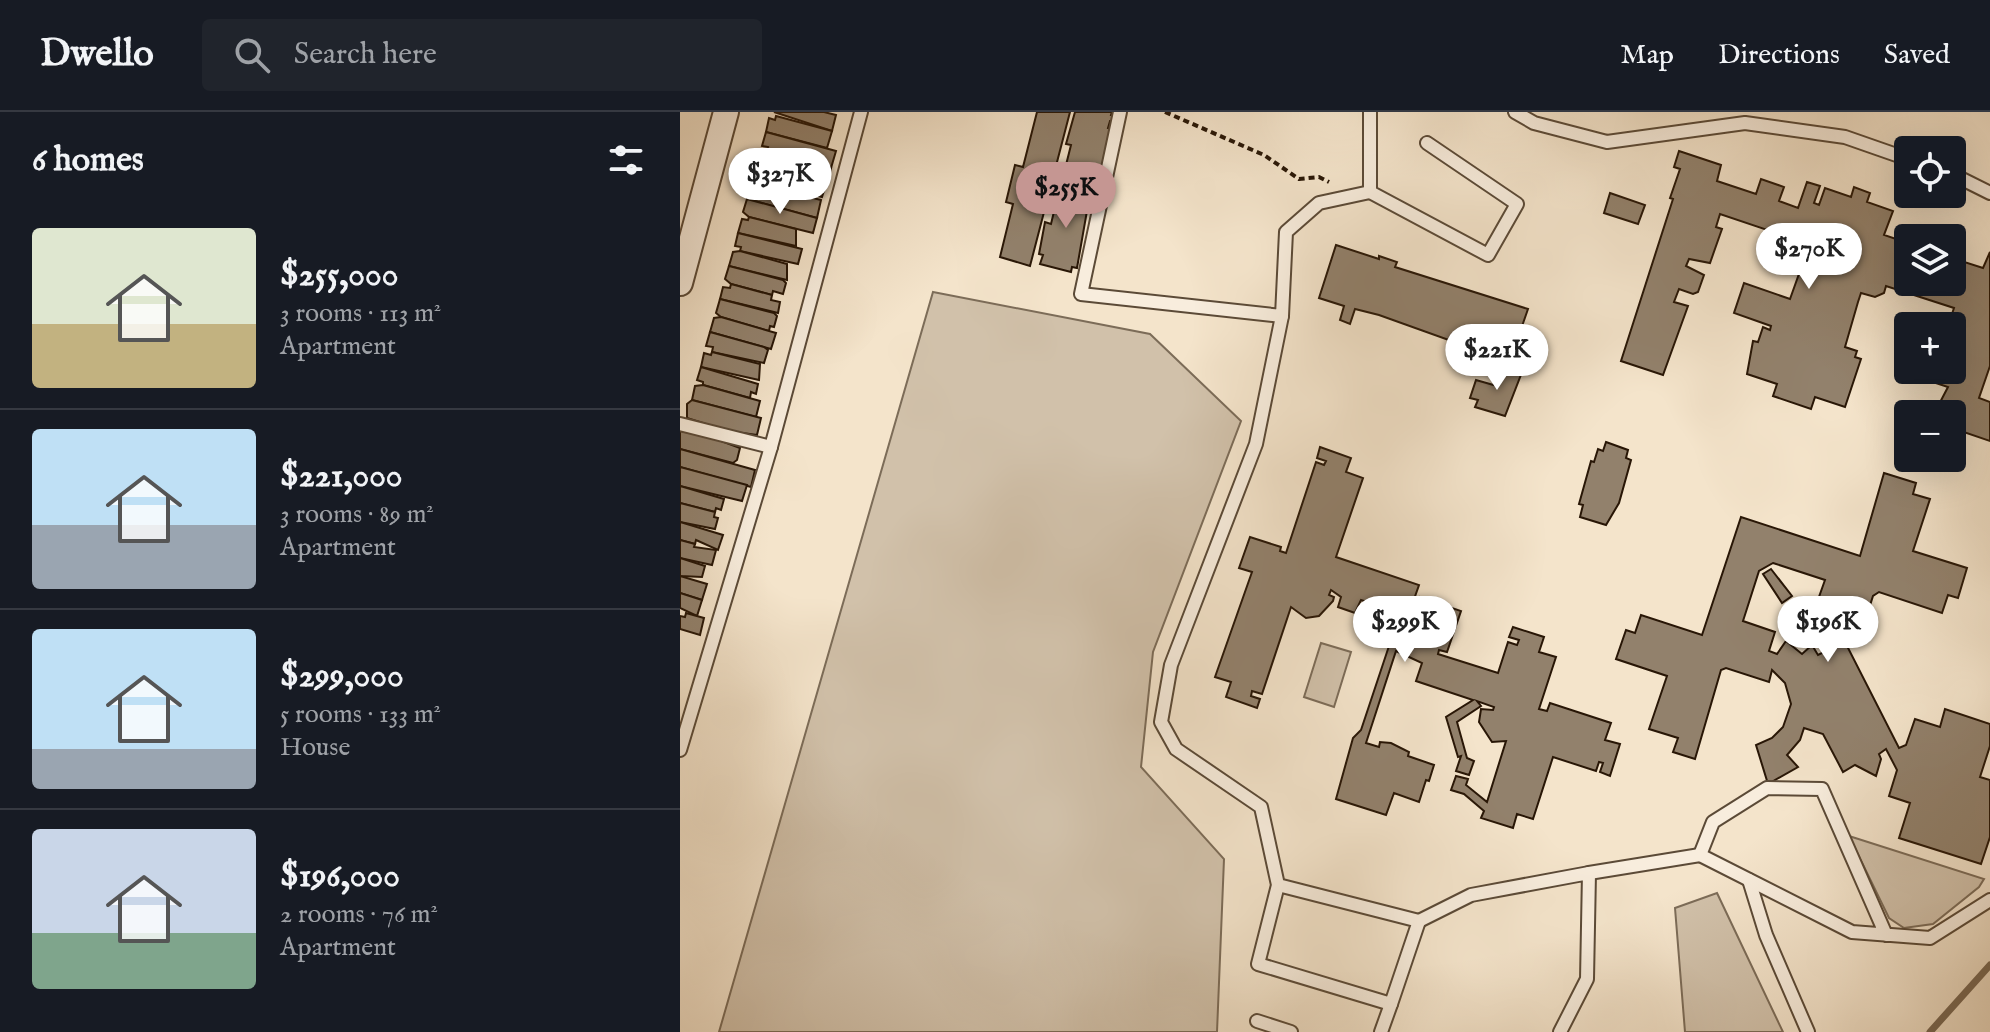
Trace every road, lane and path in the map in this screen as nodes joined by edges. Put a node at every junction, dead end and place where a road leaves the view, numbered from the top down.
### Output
1 (726, 112) edge
2 (861, 112) edge
3 (1120, 112) edge
4 (1165, 112) edge
5 (1370, 112) edge
6 (1515, 112) edge
7 (1427, 143) dead end
8 (1894, 154) edge
9 (1966, 181) edge
10 (1370, 192) junction
11 (1990, 193) edge
12 (1352, 196) junction
13 (680, 283) edge
14 (1282, 316) junction
15 (680, 424) edge
16 (771, 447) junction
17 (680, 750) edge
18 (1700, 855) junction
19 (1589, 873) junction
20 (1749, 880) junction
21 (1278, 885) junction
22 (1990, 900) edge
23 (1419, 921) junction
24 (1886, 935) junction
25 (1391, 1004) junction
26 (1257, 1021) dead end
27 (1291, 1032) edge
28 (1381, 1032) edge
29 (1560, 1032) edge
30 (1808, 1032) edge

1 - 13 street
2 - 16 lane
3 - 14 lane
4 - 12 path
5 - 10 lane
6 - 8 lane
7 - 10 lane
9 - 11 lane
10 - 12 lane
12 - 14 lane
14 - 21 lane
15 - 16 lane
16 - 17 lane
18 - 19 lane
18 - 20 lane
18 - 24 lane
19 - 23 lane
19 - 29 lane
20 - 24 lane
20 - 30 lane
21 - 23 lane
21 - 25 lane
22 - 24 lane
23 - 25 lane
25 - 28 lane
26 - 27 lane

